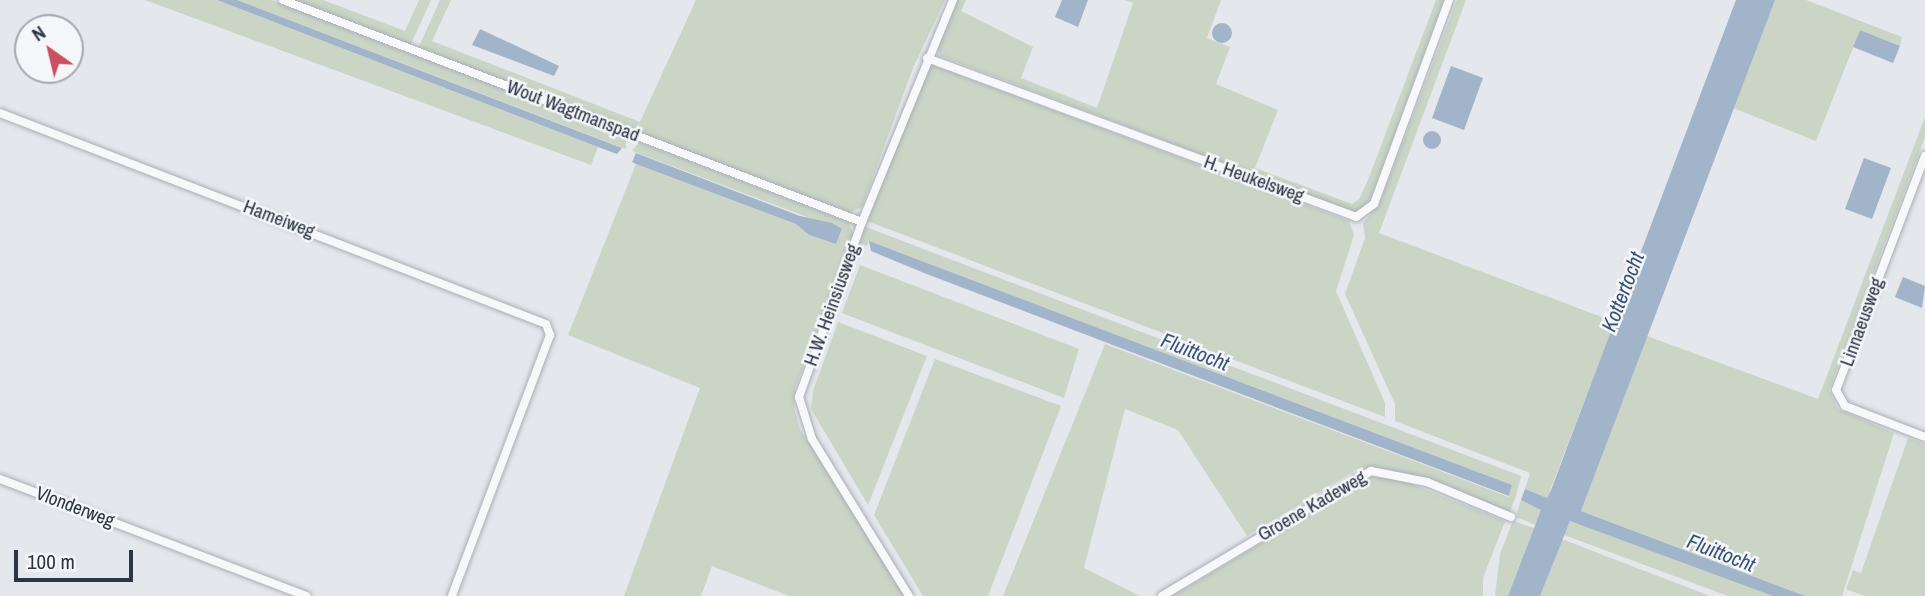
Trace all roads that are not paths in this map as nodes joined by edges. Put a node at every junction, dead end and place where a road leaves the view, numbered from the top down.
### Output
1 (283, 0) edge
2 (953, 0) edge
3 (1449, 0) edge
4 (926, 58) junction
5 (0, 113) edge
6 (1925, 156) edge
7 (862, 222) junction
8 (1925, 437) edge
9 (0, 479) edge
10 (1511, 517) dead end
11 (306, 596) edge
12 (452, 596) edge
13 (909, 596) edge
14 (1162, 596) edge

1 - 7 street, Wout Wagtmanspad
2 - 4 street, H.W. Heinsiusweg
3 - 4 street, H. Heukelsweg
4 - 7 street, H.W. Heinsiusweg
5 - 12 street, Hameiweg
6 - 8 street, Linnaeusweg
7 - 13 street, H.W. Heinsiusweg
9 - 11 street, Vlonderweg
10 - 14 street, Groene Kadeweg

